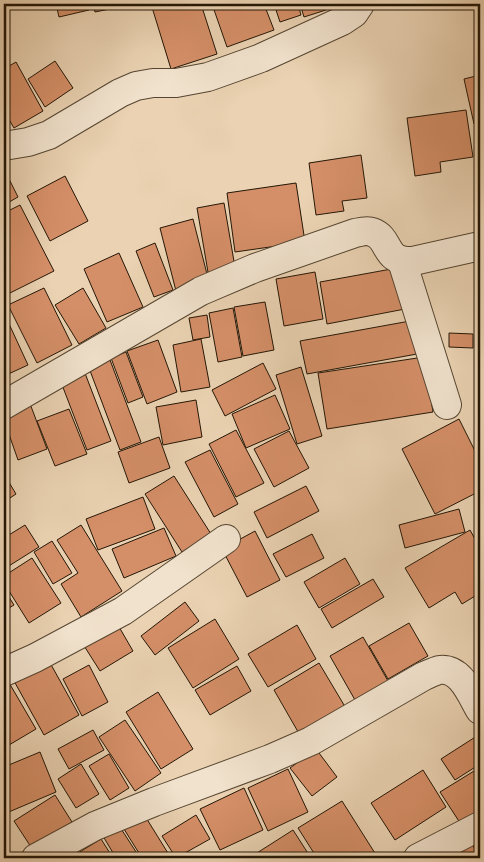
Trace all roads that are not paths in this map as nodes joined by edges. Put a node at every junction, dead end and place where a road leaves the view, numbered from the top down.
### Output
1 (360, 4) edge
2 (4, 146) edge
3 (480, 246) edge
4 (402, 261) junction
5 (4, 405) edge
6 (448, 405) dead end
7 (226, 539) dead end
8 (4, 672) edge
9 (480, 710) edge
10 (480, 826) edge
11 (36, 858) edge
12 (418, 858) edge

1 - 2 street
3 - 4 street
4 - 5 street
4 - 6 street
7 - 8 street
9 - 11 street
10 - 12 street

